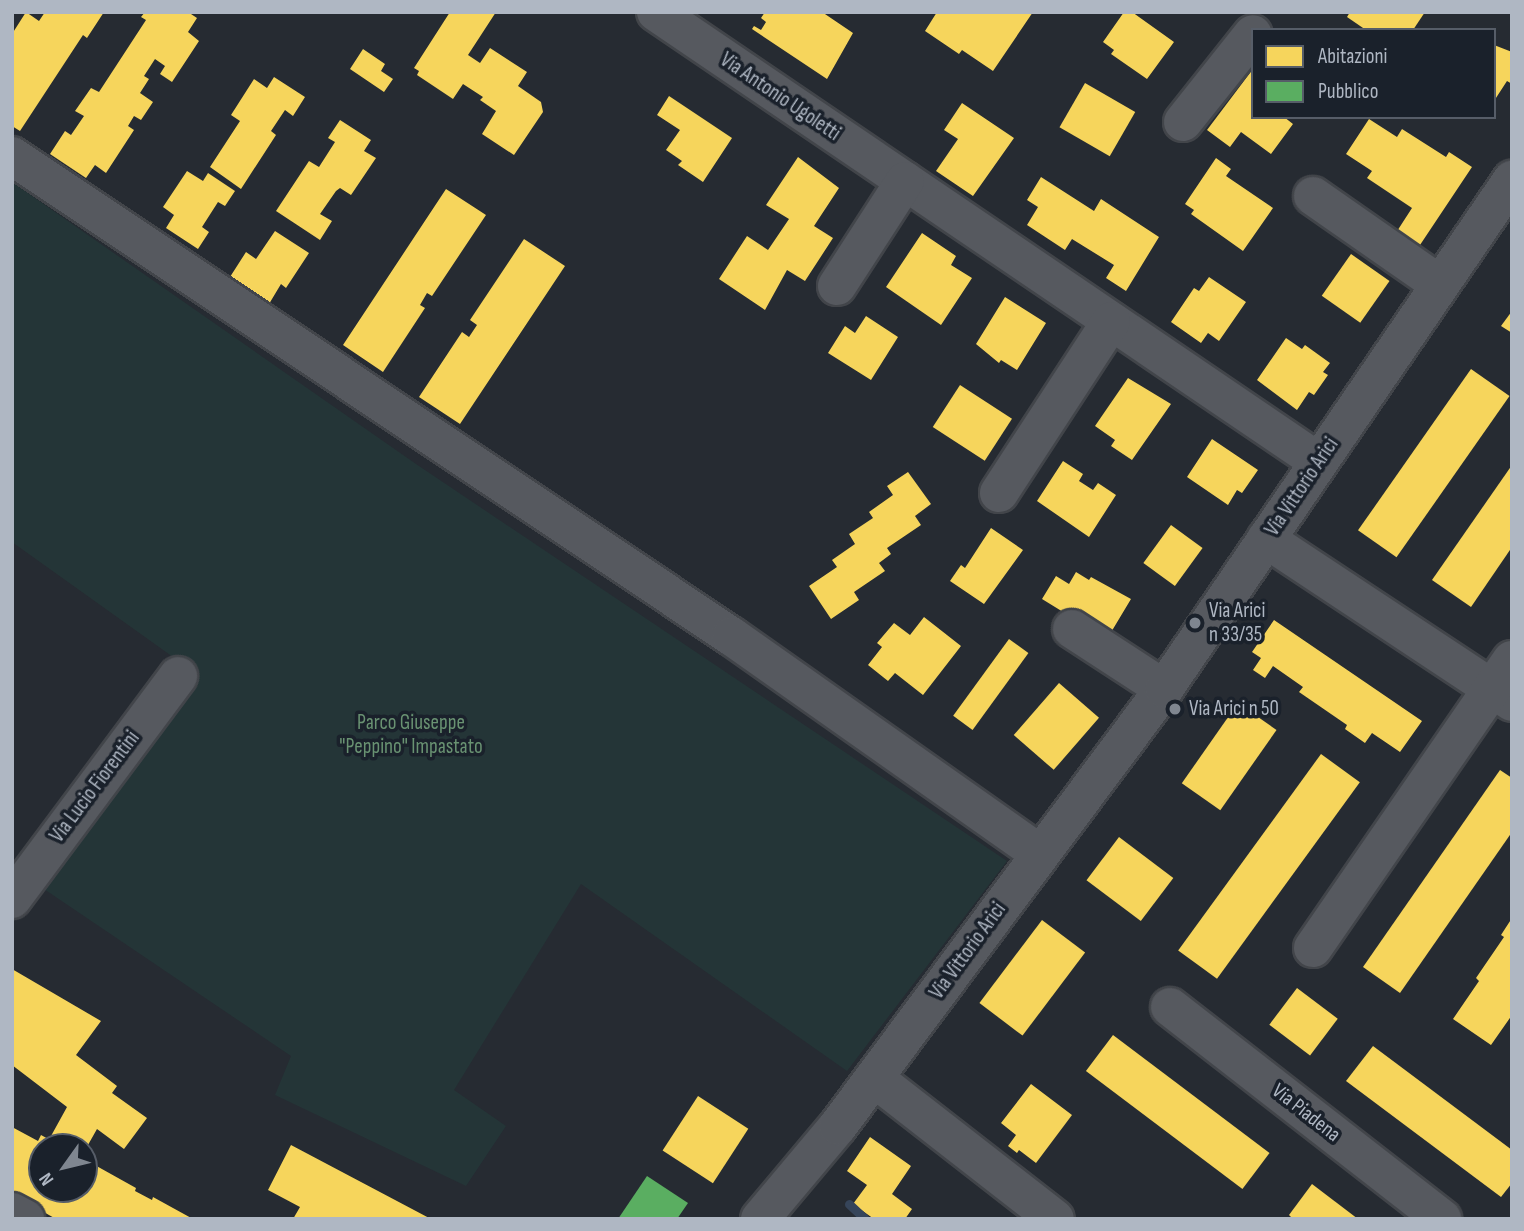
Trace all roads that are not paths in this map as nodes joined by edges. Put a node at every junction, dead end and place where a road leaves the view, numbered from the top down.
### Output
1 (656, 12) edge
2 (1270, 12) edge
3 (1258, 28) edge
4 (1251, 37) edge
5 (1183, 122) dead end
6 (12, 156) edge
7 (1512, 180) edge
8 (905, 181) junction
9 (1313, 195) dead end
10 (1439, 284) junction
11 (837, 286) dead end
12 (1111, 321) junction
13 (1319, 462) junction
14 (999, 493) dead end
15 (1266, 539) junction
16 (1072, 629) dead end
17 (178, 676) dead end
18 (1505, 683) edge
19 (1164, 689) junction
20 (1040, 854) junction
21 (12, 899) edge
22 (1313, 948) dead end
23 (1170, 1007) dead end
24 (874, 1078) junction
25 (12, 1212) edge
26 (25, 1219) edge
27 (760, 1219) edge
28 (1055, 1219) edge
29 (1442, 1219) edge

1 - 8 street, Via Antonio Ugoletti
2 - 3 street
4 - 5 street
6 - 20 street
7 - 10 street, Via Vittorio Arici
8 - 11 street
8 - 12 street, Via Antonio Ugoletti
9 - 10 street
10 - 13 street, Via Vittorio Arici
12 - 13 street, Via Antonio Ugoletti
12 - 14 street
13 - 15 street, Via Vittorio Arici
15 - 18 street
15 - 19 street, Via Vittorio Arici
16 - 19 street
17 - 21 street, Via Lucio Fiorentini
18 - 22 street
19 - 20 street, Via Vittorio Arici
20 - 24 street, Via Vittorio Arici
23 - 29 street, Via Piadena
24 - 27 street, Via Vittorio Arici
24 - 28 street
25 - 26 street

